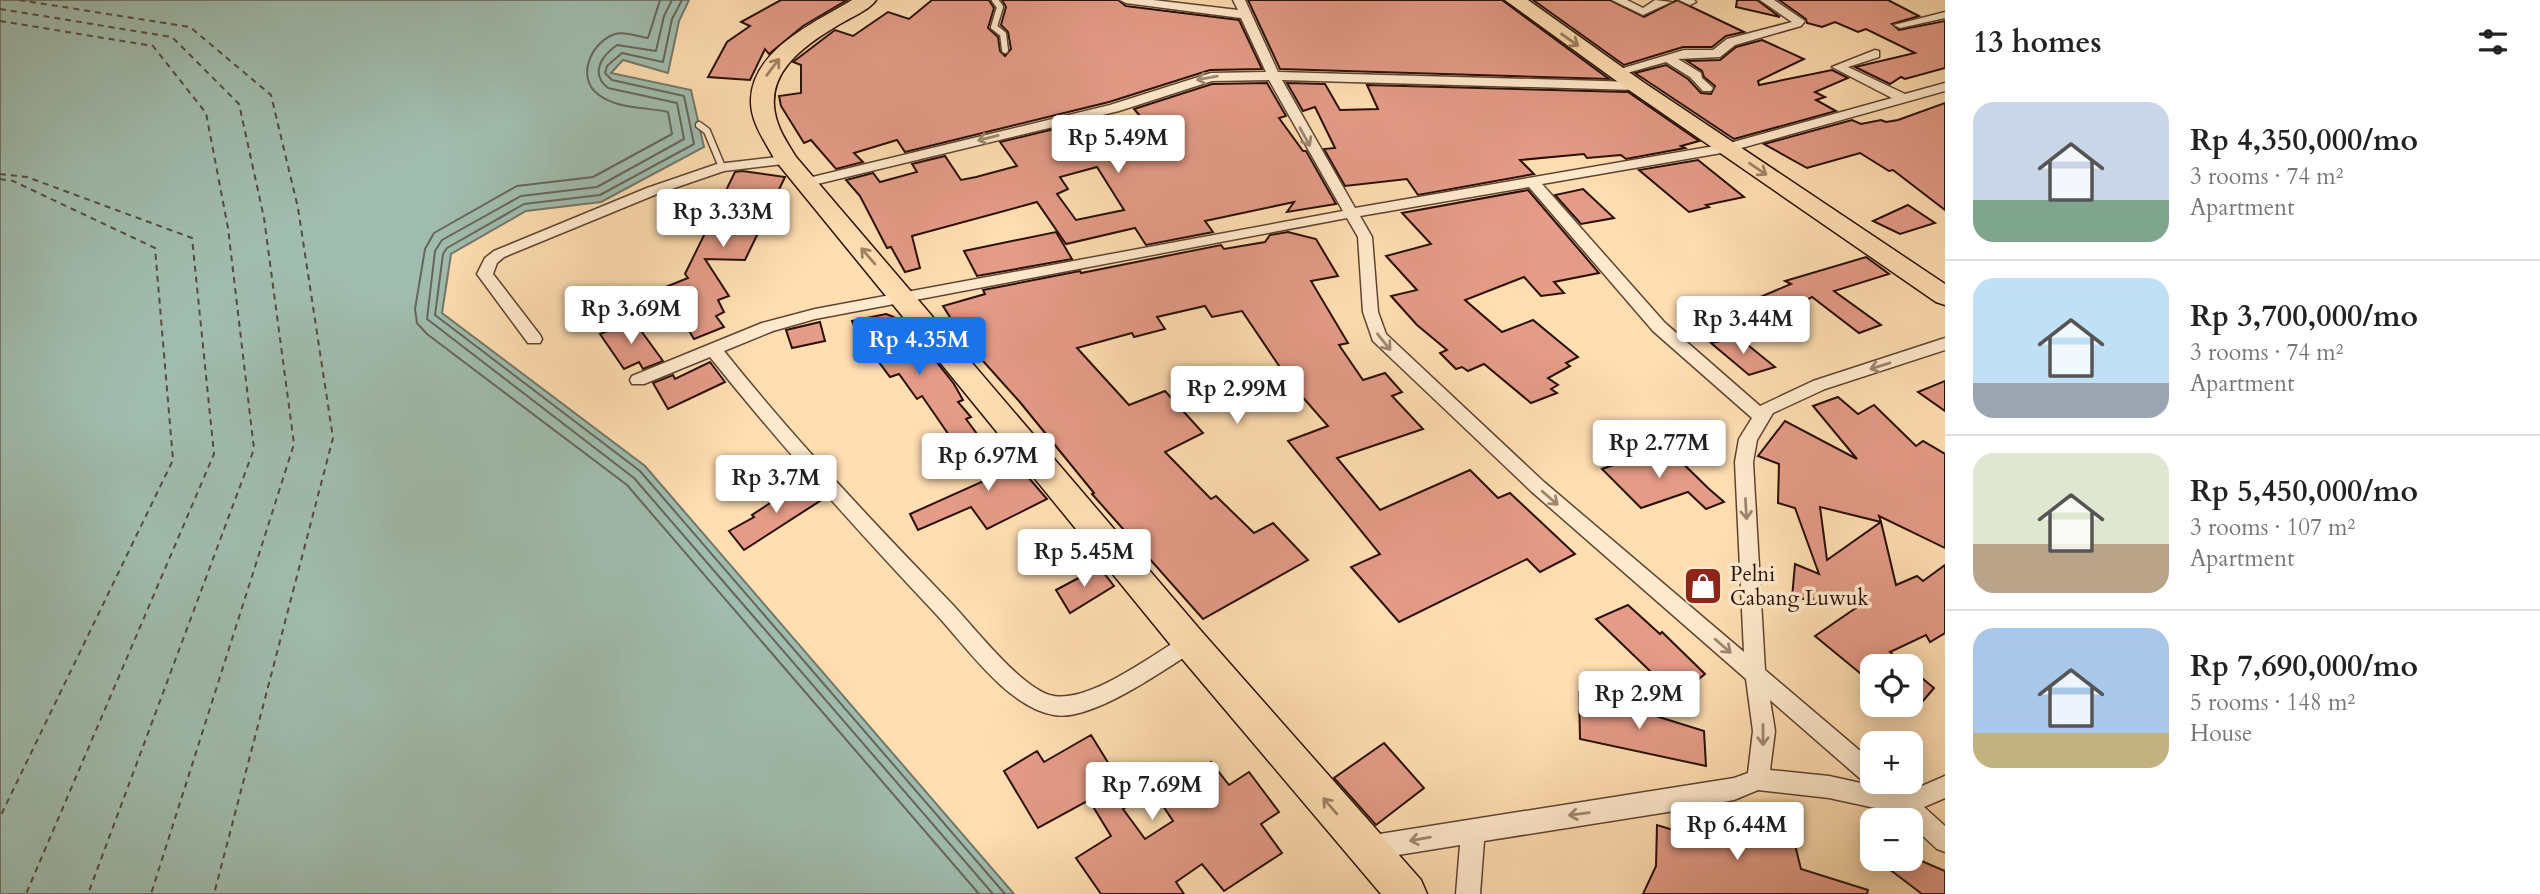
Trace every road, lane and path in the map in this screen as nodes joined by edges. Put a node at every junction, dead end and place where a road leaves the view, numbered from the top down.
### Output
1 (866, 0) edge
2 (995, 0) edge
3 (1126, 0) edge
4 (1240, 0) edge
5 (1515, 0) edge
6 (1618, 0) edge
7 (1661, 0) edge
8 (1766, 0) edge
9 (1247, 15) junction
10 (1945, 15) edge
11 (1900, 25) dead end
12 (1005, 50) dead end
13 (1875, 54) dead end
14 (1667, 58) junction
15 (1616, 72) junction
16 (1275, 76) junction
17 (1636, 86) junction
18 (1945, 87) edge
19 (1707, 88) dead end
20 (1904, 99) junction
21 (699, 125) dead end
22 (1727, 148) junction
23 (722, 167) junction
24 (795, 172) junction
25 (1532, 182) junction
26 (1353, 213) junction
27 (1945, 296) edge
28 (903, 297) junction
29 (534, 339) dead end
30 (1945, 344) edge
31 (714, 350) junction
32 (638, 380) dead end
33 (1761, 416) junction
34 (1190, 643) junction
35 (1755, 673) junction
36 (1860, 765) edge
37 (1758, 779) junction
38 (1945, 787) edge
39 (1894, 794) edge
40 (1906, 804) junction
41 (1473, 830) junction
42 (1945, 841) edge
43 (1366, 848) junction
44 (1407, 894) edge
45 (1468, 894) edge

24 -> 1 highway
2 - 12 lane
3 - 9 street
4 - 9 street
5 -> 15 highway
6 - 7 street
8 - 14 street
9 - 16 street
10 - 11 street
13 - 20 street
14 - 15 street
14 - 19 street
15 - 17 highway
16 - 17 street
16 -> 24 street
16 -> 26 street
17 - 22 highway
18 - 20 street
20 - 22 street
21 - 23 lane
22 - 25 street
22 -> 27 highway
23 - 24 street
23 - 29 street
28 -> 24 highway
25 - 26 street
25 - 33 street
26 - 28 street
26 -> 35 street
28 - 31 street
28 - 34 highway
30 -> 33 street
31 - 32 street
31 - 34 street
33 -> 35 street
43 -> 34 highway
35 - 36 street
35 -> 37 street
37 - 40 street
37 -> 41 street
38 - 40 street
39 - 40 street
40 - 42 street
41 -> 43 street
41 - 45 street
43 - 44 highway

